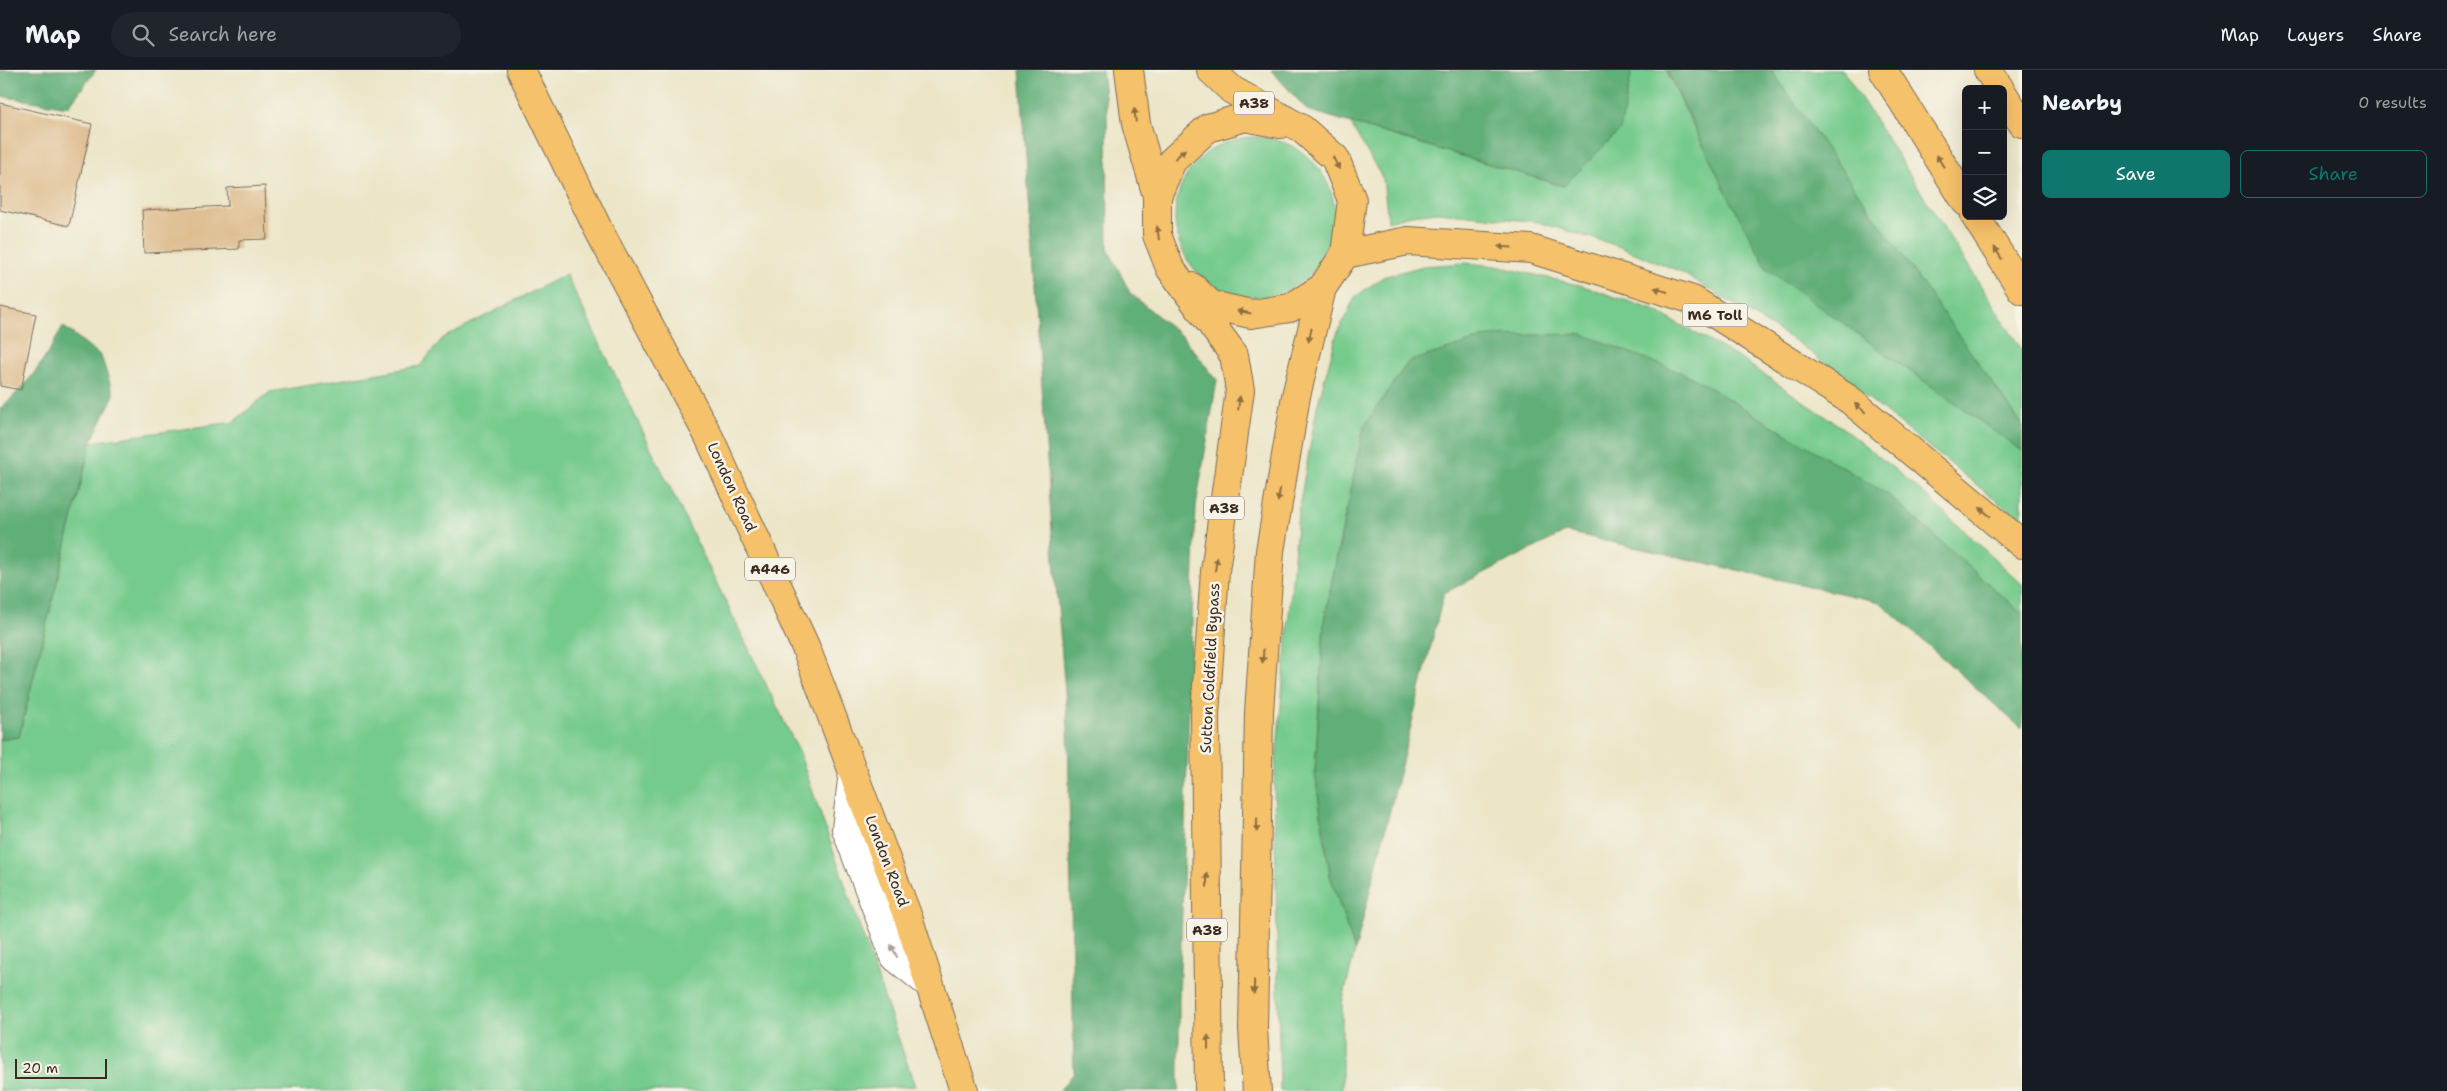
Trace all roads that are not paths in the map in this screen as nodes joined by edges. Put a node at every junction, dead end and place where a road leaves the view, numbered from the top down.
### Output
1 (521, 70) edge
2 (1129, 70) edge
3 (1210, 70) edge
4 (1883, 70) edge
5 (1988, 70) edge
6 (1997, 85) edge
7 (2007, 100) edge
8 (2022, 123) edge
9 (1302, 129) junction
10 (1157, 196) junction
11 (1962, 196) edge
12 (1978, 220) edge
13 (1345, 254) junction
14 (1170, 268) junction
15 (1322, 288) junction
16 (2022, 290) edge
17 (2022, 544) edge
18 (964, 1091) edge
19 (1208, 1091) edge
20 (1257, 1091) edge

1 - 18 highway, London Road / A446
10 -> 2 highway, Sutton Coldfield Bypass / A38
3 - 9 highway, Sutton Coldfield Bypass / A38
11 -> 4 highway
5 - 6 highway
7 - 8 highway
10 -> 9 highway, Sutton Coldfield Bypass / A38
9 -> 13 highway, Sutton Coldfield Bypass / A38
14 -> 10 highway, Sutton Coldfield Bypass / A38
16 -> 12 highway
13 - 15 highway, Sutton Coldfield Bypass / A38
17 -> 13 highway, M6 Toll
15 -> 14 highway, Sutton Coldfield Bypass / A38
19 -> 14 highway, Sutton Coldfield Bypass / A38
15 -> 20 highway, Sutton Coldfield Bypass / A38

